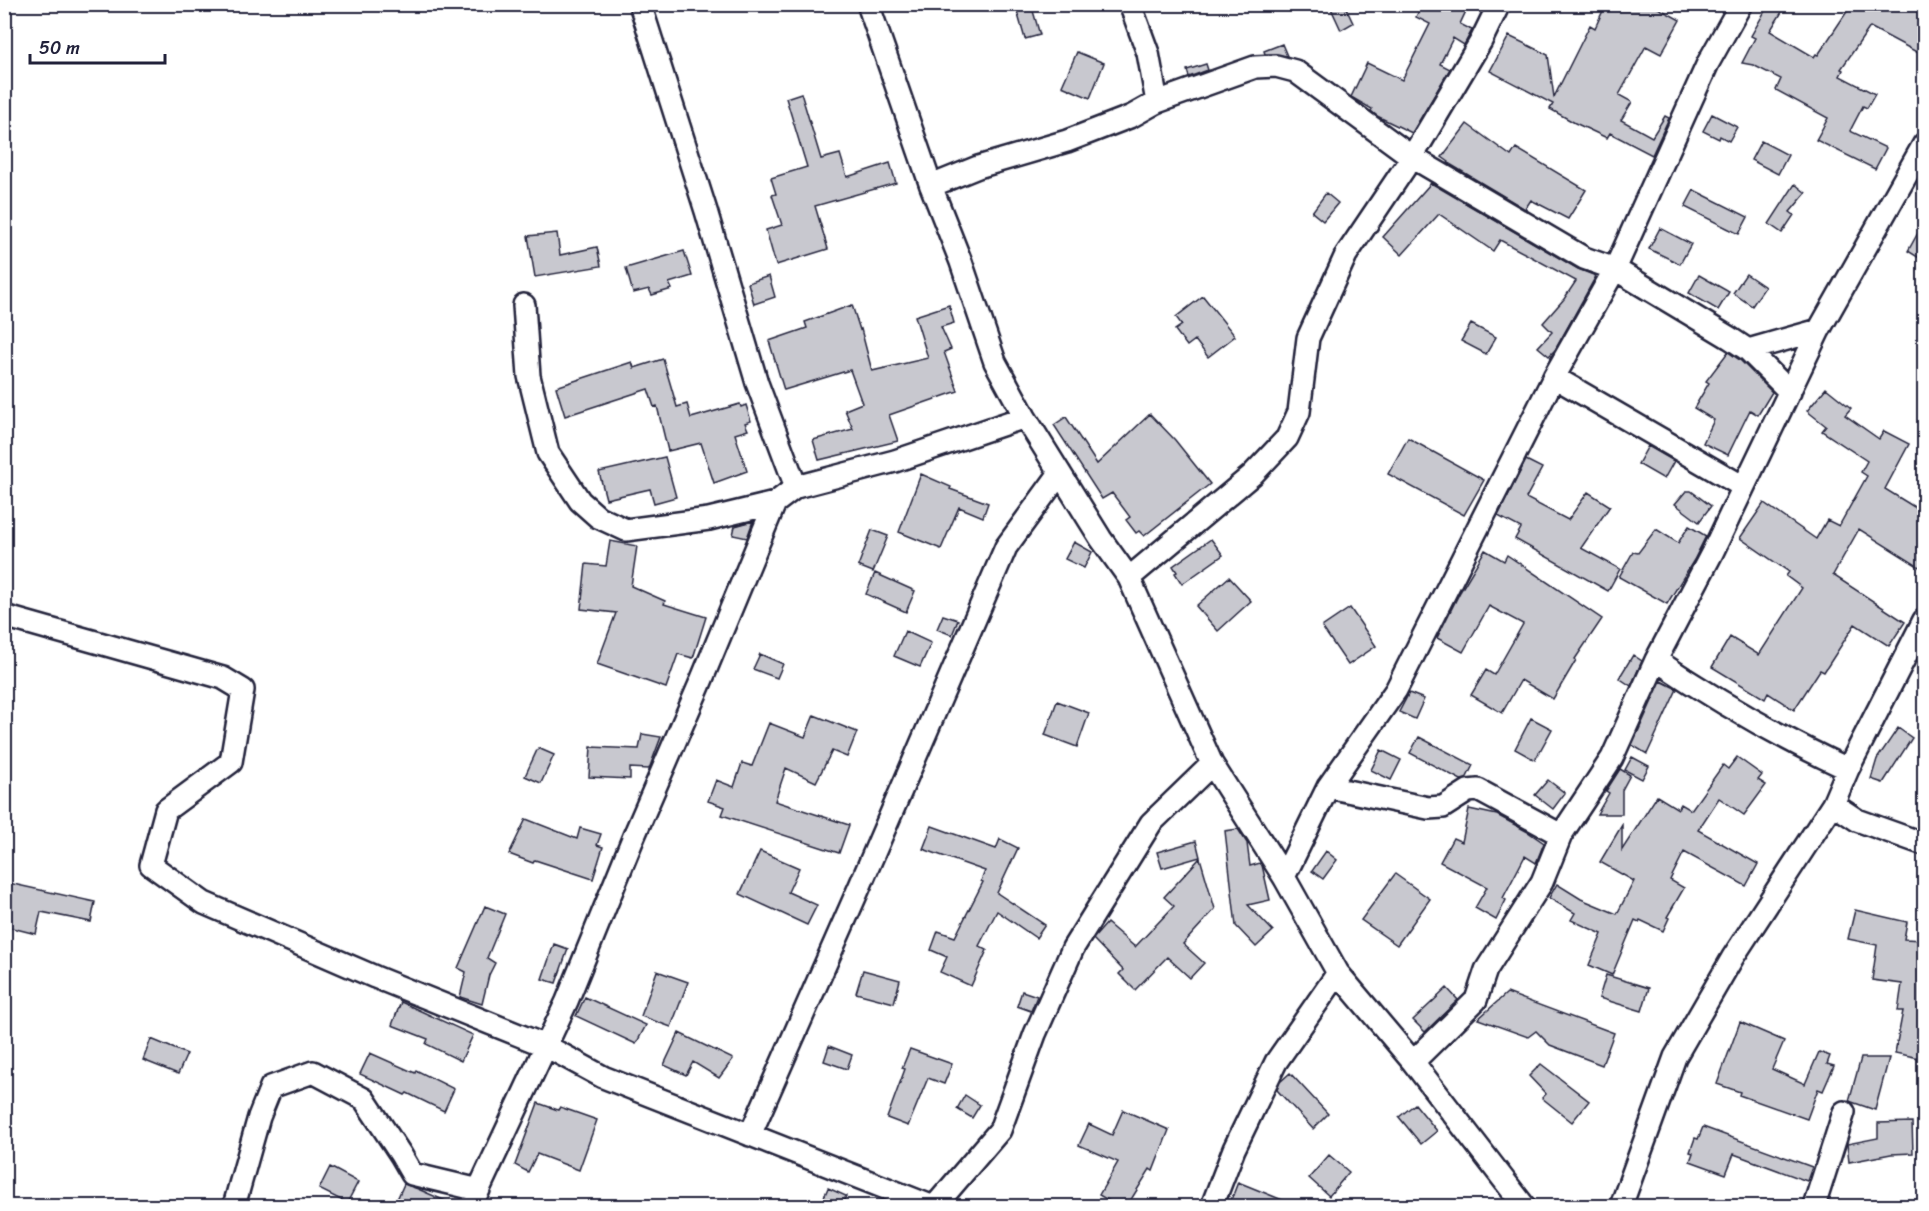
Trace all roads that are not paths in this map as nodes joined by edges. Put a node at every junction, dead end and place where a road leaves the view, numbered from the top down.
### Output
1 (640, 4) edge
2 (868, 4) edge
3 (1130, 4) edge
4 (1499, 4) edge
5 (1741, 4) edge
6 (1157, 102) junction
7 (1924, 144) edge
8 (1412, 157) junction
9 (931, 186) junction
10 (1615, 269) junction
11 (524, 304) dead end
12 (1819, 330) junction
13 (1748, 350) junction
14 (1554, 376) junction
15 (1790, 392) junction
16 (1025, 417) junction
17 (1060, 473) junction
18 (1742, 486) junction
19 (796, 487) junction
20 (775, 503) junction
21 (1129, 578) junction
22 (4, 616) edge
23 (1924, 620) edge
24 (1656, 660) junction
25 (1212, 764) junction
26 (1848, 769) junction
27 (1328, 787) junction
28 (1833, 804) junction
29 (1561, 835) junction
30 (1924, 844) edge
31 (1284, 877) junction
32 (1338, 973) junction
33 (546, 1047) junction
34 (1413, 1062) junction
35 (1844, 1112) dead end
36 (750, 1135) junction
37 (475, 1198) edge
38 (1514, 1202) edge
39 (234, 1206) edge
40 (933, 1206) edge
41 (1212, 1206) edge
42 (1621, 1206) edge
43 (1814, 1206) edge

1 - 19 street
2 - 9 street
3 - 6 street
4 - 8 street
5 - 10 street
6 - 8 street
6 - 9 street
7 - 12 street
8 - 10 street
8 - 21 street
9 - 16 street
10 - 13 street
10 - 14 street
11 - 20 street
12 - 13 street
12 - 15 street
13 - 15 street
14 - 18 street
14 - 27 street
15 - 18 street
16 - 17 street
16 - 19 street
17 - 21 street
17 - 36 street
18 - 24 street
19 - 20 street
20 - 33 street
21 - 25 street
22 - 33 street
23 - 26 street
24 - 26 street
24 - 29 street
25 - 31 street
25 - 40 street
26 - 28 street
27 - 29 street
27 - 31 street
28 - 30 street
28 - 42 street
29 - 34 street
31 - 32 street
32 - 34 street
32 - 41 street
33 - 36 street
33 - 37 street
34 - 38 street
35 - 43 street
36 - 40 street
37 - 39 street

